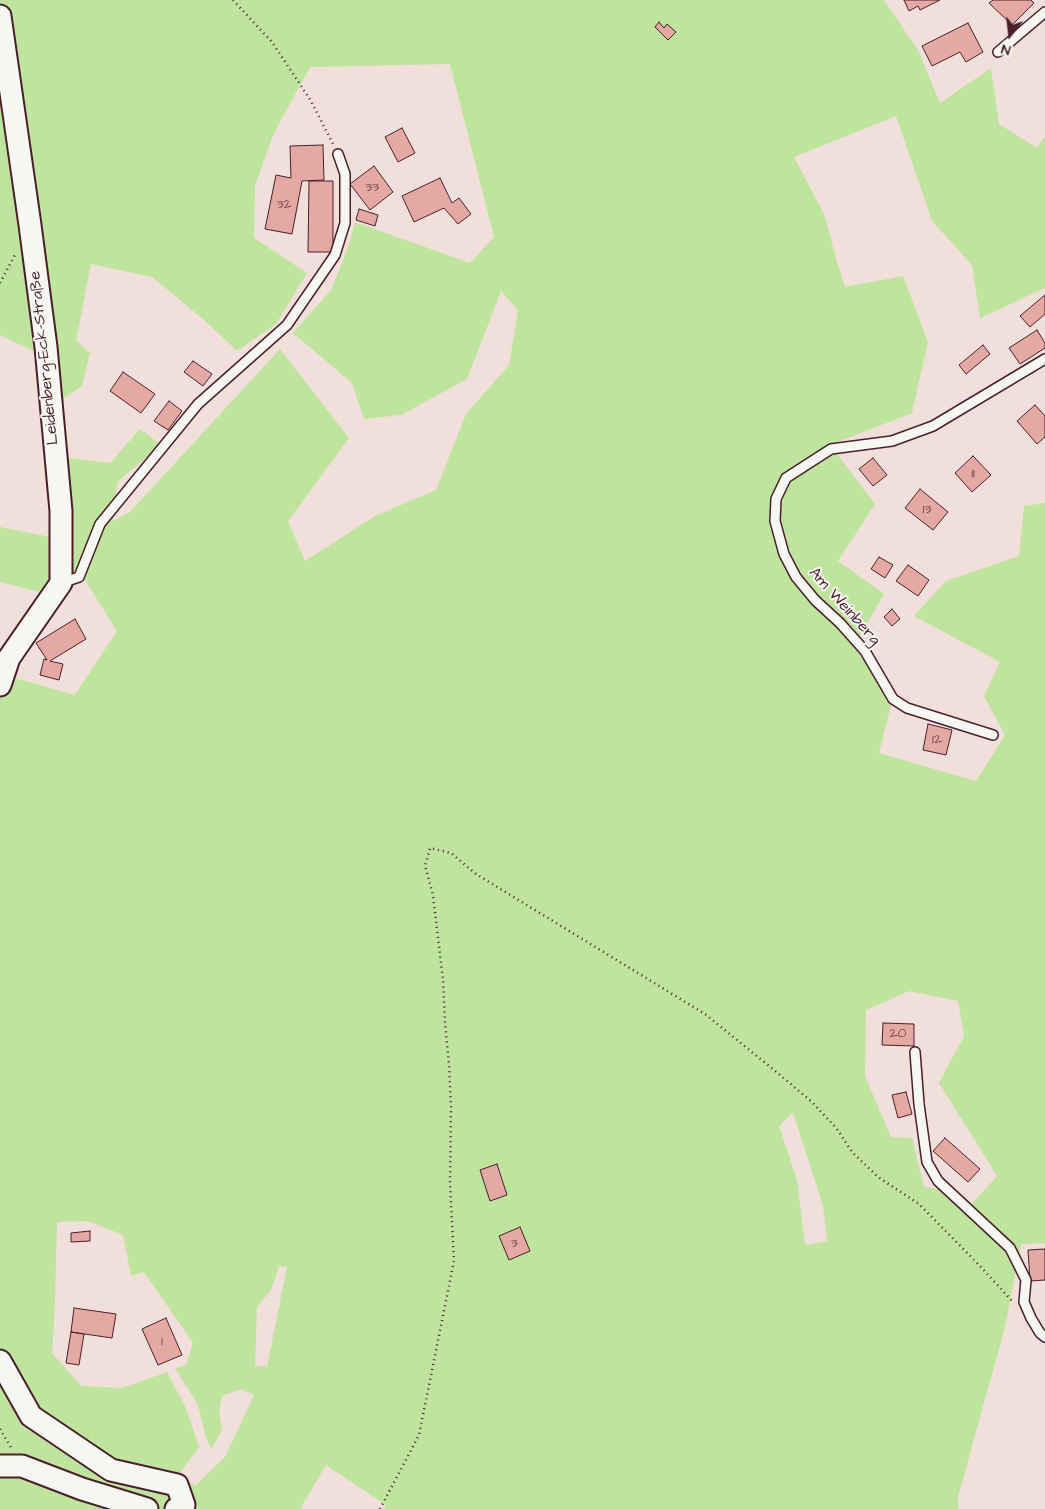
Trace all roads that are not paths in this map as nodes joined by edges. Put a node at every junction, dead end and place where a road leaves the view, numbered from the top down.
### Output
1 (1045, 12) edge
2 (0, 16) edge
3 (998, 52) dead end
4 (338, 154) road end
5 (1045, 359) edge
6 (61, 583) junction
7 (0, 685) edge
8 (992, 735) dead end
9 (915, 1052) dead end
10 (1045, 1337) edge
11 (0, 1362) edge
12 (0, 1466) edge
13 (147, 1509) edge
14 (176, 1509) edge

1 - 3 lane
2 - 6 street, Leidenberg-Eck-Straße
4 - 6 lane
5 - 8 lane, Am Weinberg
6 - 7 street
9 - 10 lane
11 - 14 street
12 - 13 street

